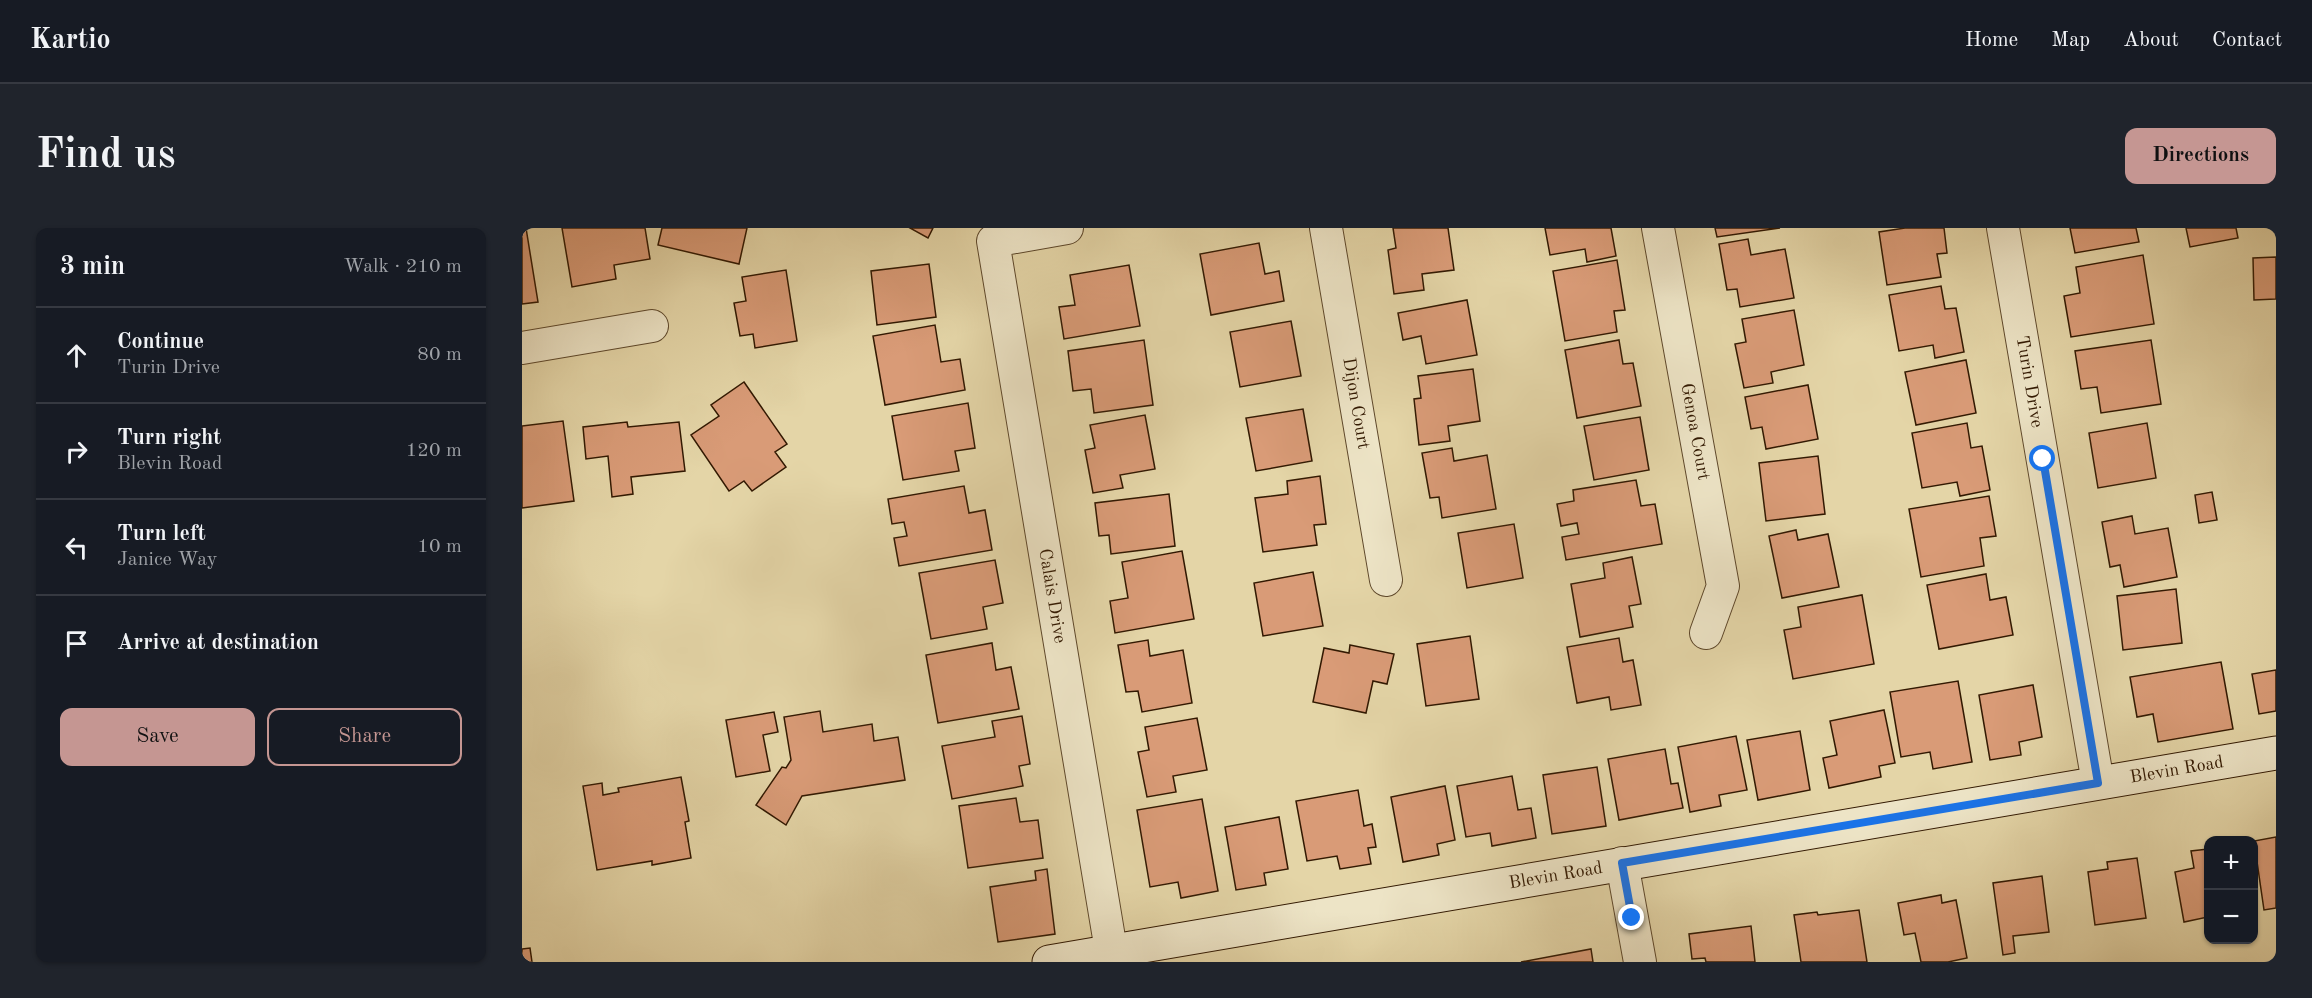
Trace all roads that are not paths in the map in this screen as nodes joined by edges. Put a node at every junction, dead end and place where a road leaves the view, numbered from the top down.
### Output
1 (1067, 228) edge
2 (1326, 228) edge
3 (1658, 228) edge
4 (2003, 228) edge
5 (652, 326) dead end
6 (522, 348) edge
7 (1386, 580) dead end
8 (1706, 633) dead end
9 (2276, 753) edge
10 (2098, 783) junction
11 (1622, 863) junction
12 (1111, 950) junction
13 (1048, 962) edge
14 (1640, 962) edge

1 - 12 street, Calais Drive
2 - 7 street, Dijon Court
3 - 8 street, Genoa Court
4 - 10 street, Turin Drive
5 - 6 street
9 - 10 street, Blevin Road
10 - 11 street, Blevin Road
11 - 12 street, Blevin Road
11 - 14 street
12 - 13 street, Blevin Road

